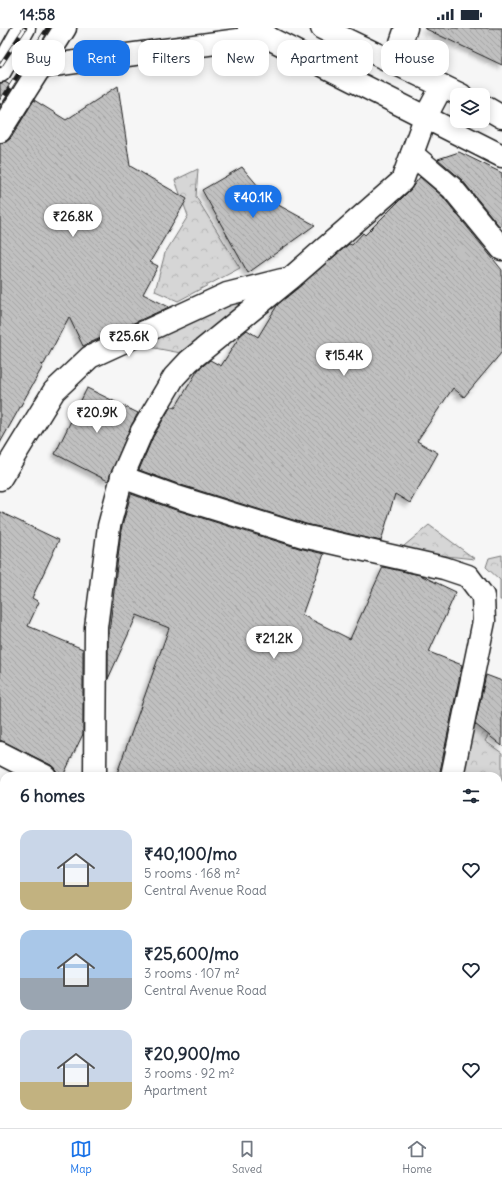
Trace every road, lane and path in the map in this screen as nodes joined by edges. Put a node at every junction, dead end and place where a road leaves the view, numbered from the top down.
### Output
1 (24, 28) edge
2 (65, 28) edge
3 (322, 28) edge
4 (406, 28) edge
5 (258, 32) edge
6 (57, 40) edge
7 (402, 40) edge
8 (381, 57) edge
9 (1, 60) edge
10 (65, 63) edge
11 (34, 76) edge
12 (422, 76) edge
13 (450, 89) edge
14 (450, 92) edge
15 (490, 110) edge
16 (502, 117) edge
17 (425, 118) junction
18 (0, 131) edge
19 (412, 154) junction
20 (502, 156) edge
21 (502, 249) edge
22 (291, 278) junction
23 (122, 477) junction
24 (0, 480) edge
25 (0, 753) edge
26 (37, 772) edge
27 (95, 772) edge
28 (453, 772) edge

1 - 9 street
2 - 6 street
3 - 8 street
4 - 7 street
5 - 10 street
5 - 17 street
11 - 18 street
12 - 13 street
14 - 17 street
15 - 16 street
17 - 19 street
17 - 20 street
19 - 21 street
19 - 22 street
22 - 23 street
22 - 24 street
23 - 27 street
23 - 28 street
25 - 26 street

